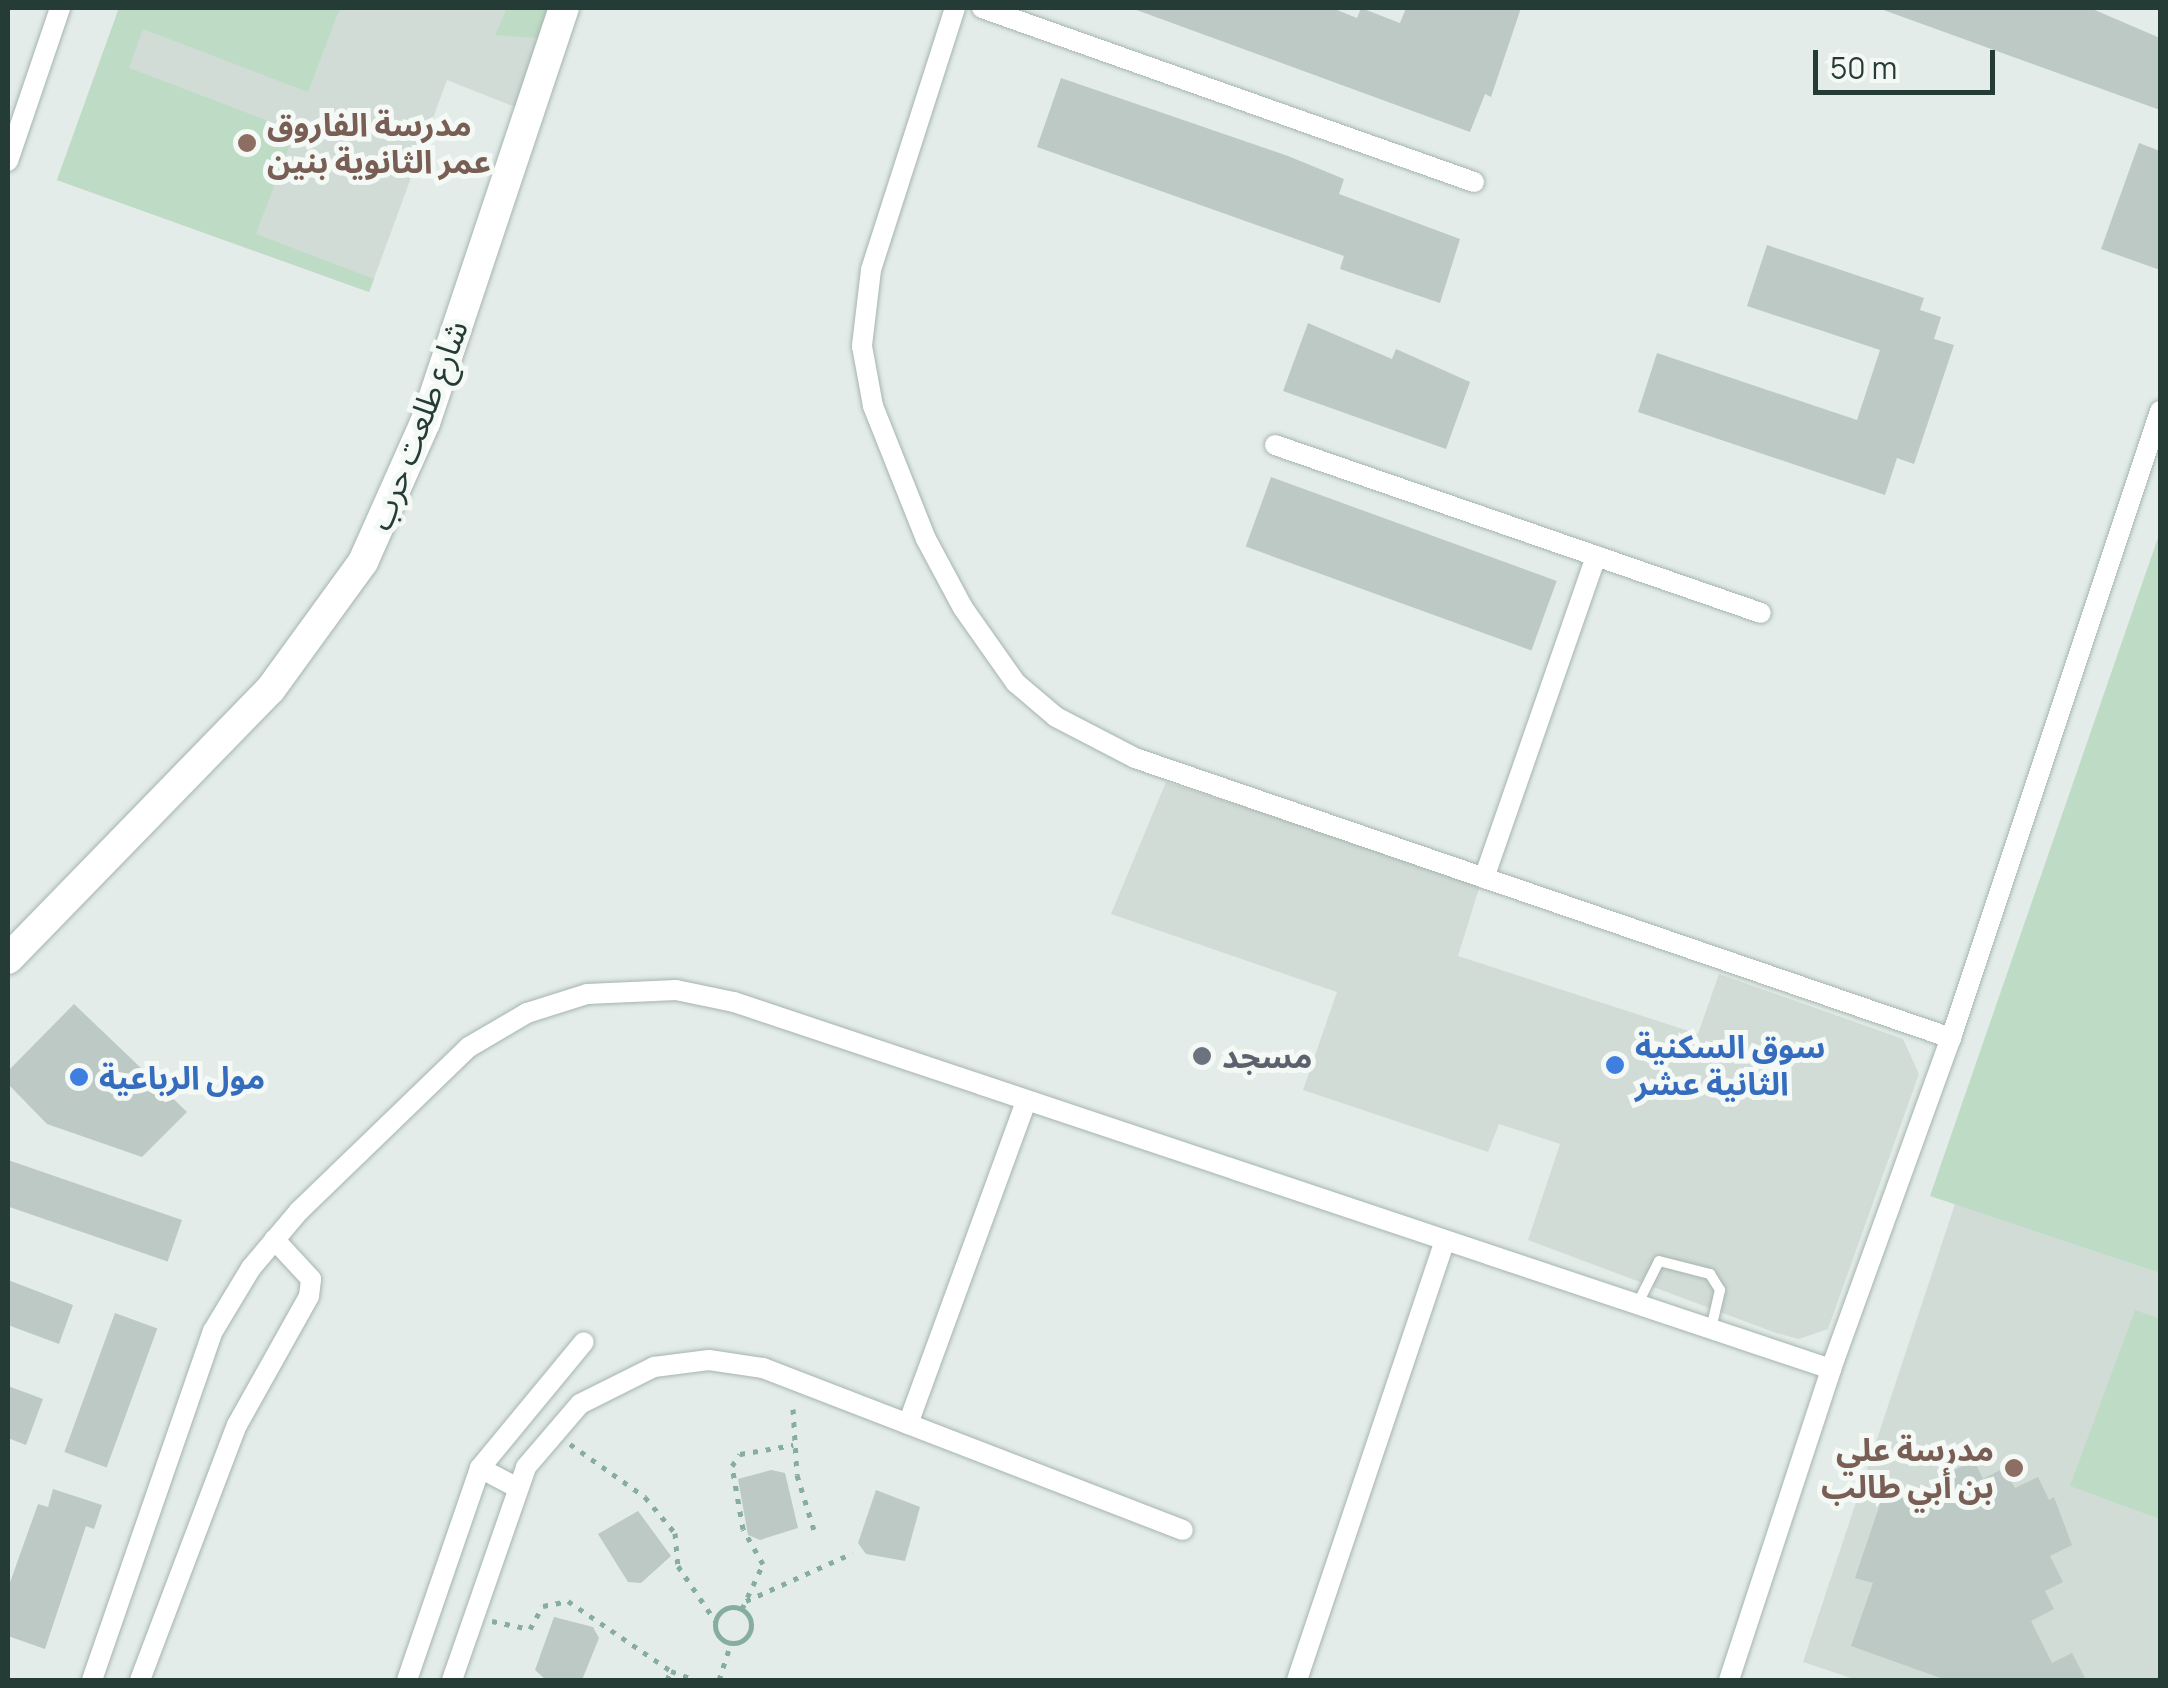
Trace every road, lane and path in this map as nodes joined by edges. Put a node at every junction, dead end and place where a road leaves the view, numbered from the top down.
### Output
1 (60, 8) edge
2 (564, 8) edge
3 (954, 8) edge
4 (982, 8) edge
5 (8, 161) edge
6 (1474, 182) dead end
7 (2160, 415) edge
8 (1276, 445) dead end
9 (1596, 556) junction
10 (1761, 613) dead end
11 (1484, 878) junction
12 (8, 959) edge
13 (1951, 1038) junction
14 (1026, 1101) junction
15 (274, 1239) junction
16 (1444, 1243) junction
17 (1636, 1308) junction
18 (1710, 1334) junction
19 (584, 1342) dead end
20 (1831, 1370) junction
21 (793, 1409) dead end
22 (908, 1424) junction
23 (552, 1429) junction
24 (794, 1446) junction
25 (480, 1468) junction
26 (515, 1486) junction
27 (814, 1530) dead end
28 (1183, 1530) dead end
29 (853, 1553) dead end
30 (746, 1602) junction
31 (742, 1610) junction
32 (475, 1614) junction
33 (716, 1622) junction
34 (731, 1642) junction
35 (671, 1671) junction
36 (92, 1680) edge
37 (140, 1680) edge
38 (407, 1680) edge
39 (452, 1680) edge
40 (667, 1680) edge
41 (696, 1680) edge
42 (719, 1680) edge
43 (1296, 1680) edge
44 (1729, 1680) edge

1 - 5 street
2 - 12 street, شارع طلعت حرب
3 - 11 street
4 - 6 street
7 - 13 street
8 - 9 street
9 - 10 street
9 - 11 street
11 - 13 street
13 - 20 street
14 - 15 street
14 - 16 street
14 - 22 street
15 - 36 street
15 - 37 street
16 - 17 street
16 - 43 street
17 - 18 street
17 - 18 lane
18 - 20 street
19 - 25 street
20 - 44 street
21 - 24 path
22 - 23 street
22 - 28 street
23 - 26 street
23 - 33 path
24 - 27 path
24 - 30 path
25 - 26 street
25 - 38 street
26 - 32 street
29 - 30 path
30 - 31 path
31 - 33 path
31 - 34 path
32 - 35 path
32 - 39 street
33 - 34 path
34 - 42 path
35 - 40 path
35 - 41 path

